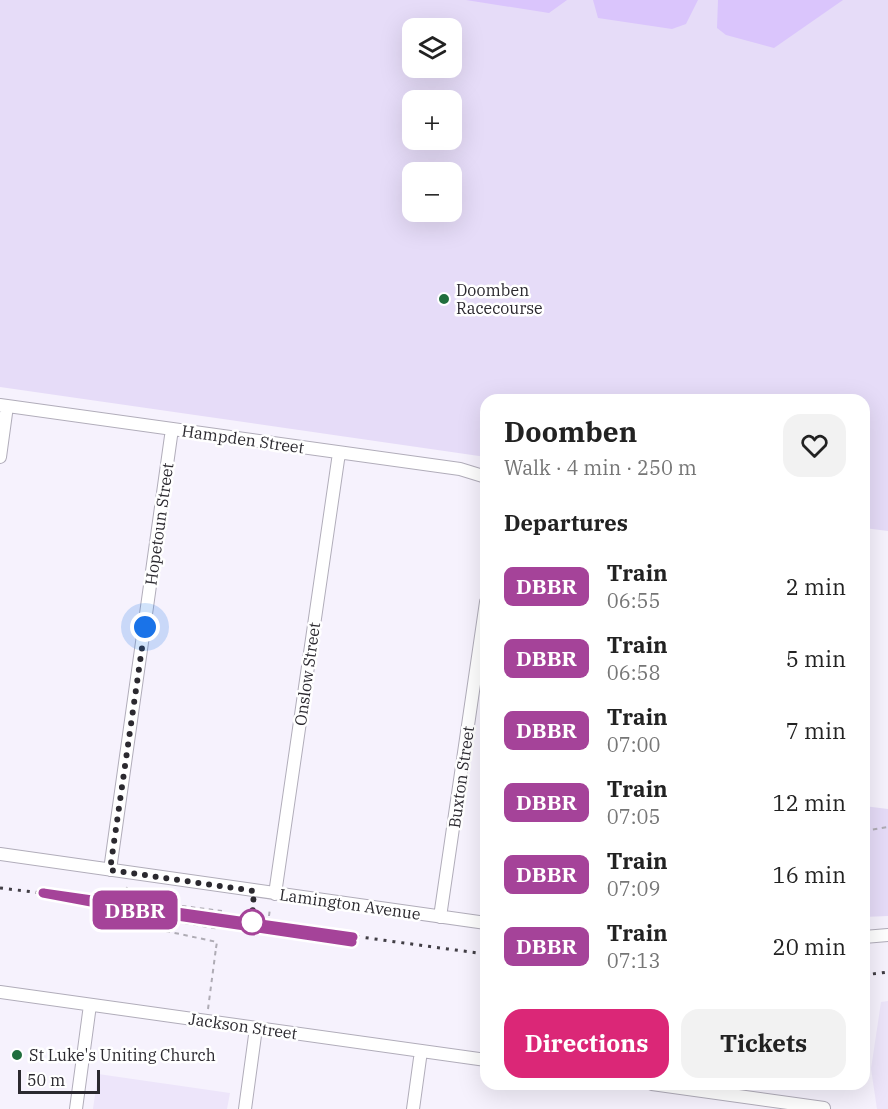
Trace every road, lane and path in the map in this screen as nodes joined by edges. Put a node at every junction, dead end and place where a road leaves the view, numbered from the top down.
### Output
1 (4, 405) edge
2 (172, 429) junction
3 (339, 453) junction
4 (0, 457) edge
5 (480, 475) edge
6 (480, 643) edge
7 (888, 827) edge
8 (870, 830) edge
9 (0, 854) edge
10 (110, 870) junction
11 (127, 887) dead end
12 (275, 894) junction
13 (150, 902) junction
14 (270, 908) dead end
15 (222, 911) dead end
16 (269, 916) dead end
17 (149, 917) junction
18 (440, 917) junction
19 (480, 922) edge
20 (220, 929) dead end
21 (888, 935) edge
22 (870, 936) edge
23 (0, 992) edge
24 (90, 1005) junction
25 (208, 1009) dead end
26 (256, 1028) junction
27 (421, 1051) junction
28 (480, 1059) edge
29 (695, 1090) edge
30 (824, 1108) edge
31 (76, 1109) edge
32 (245, 1109) edge
33 (413, 1109) edge

1 - 2 street, Hampden Street
1 - 4 street
2 - 3 street, Hampden Street
2 - 10 street, Hopetoun Street
3 - 5 street, Hampden Street
3 - 12 street, Onslow Street
6 - 18 street, Buxton Street
7 - 8 path
9 - 10 street, Lamington Avenue
10 - 12 street, Lamington Avenue
11 - 13 path
12 - 18 street, Lamington Avenue
13 - 15 path, bridge
13 - 17 path, bridge
14 - 16 path
17 - 20 path
17 - 25 path, bridge
18 - 19 street, Lamington Avenue
21 - 22 street
23 - 24 street, Jackson Street
24 - 26 street, Jackson Street
24 - 31 street
26 - 27 street, Jackson Street
26 - 32 street
27 - 28 street, Jackson Street
27 - 33 street
29 - 30 street

